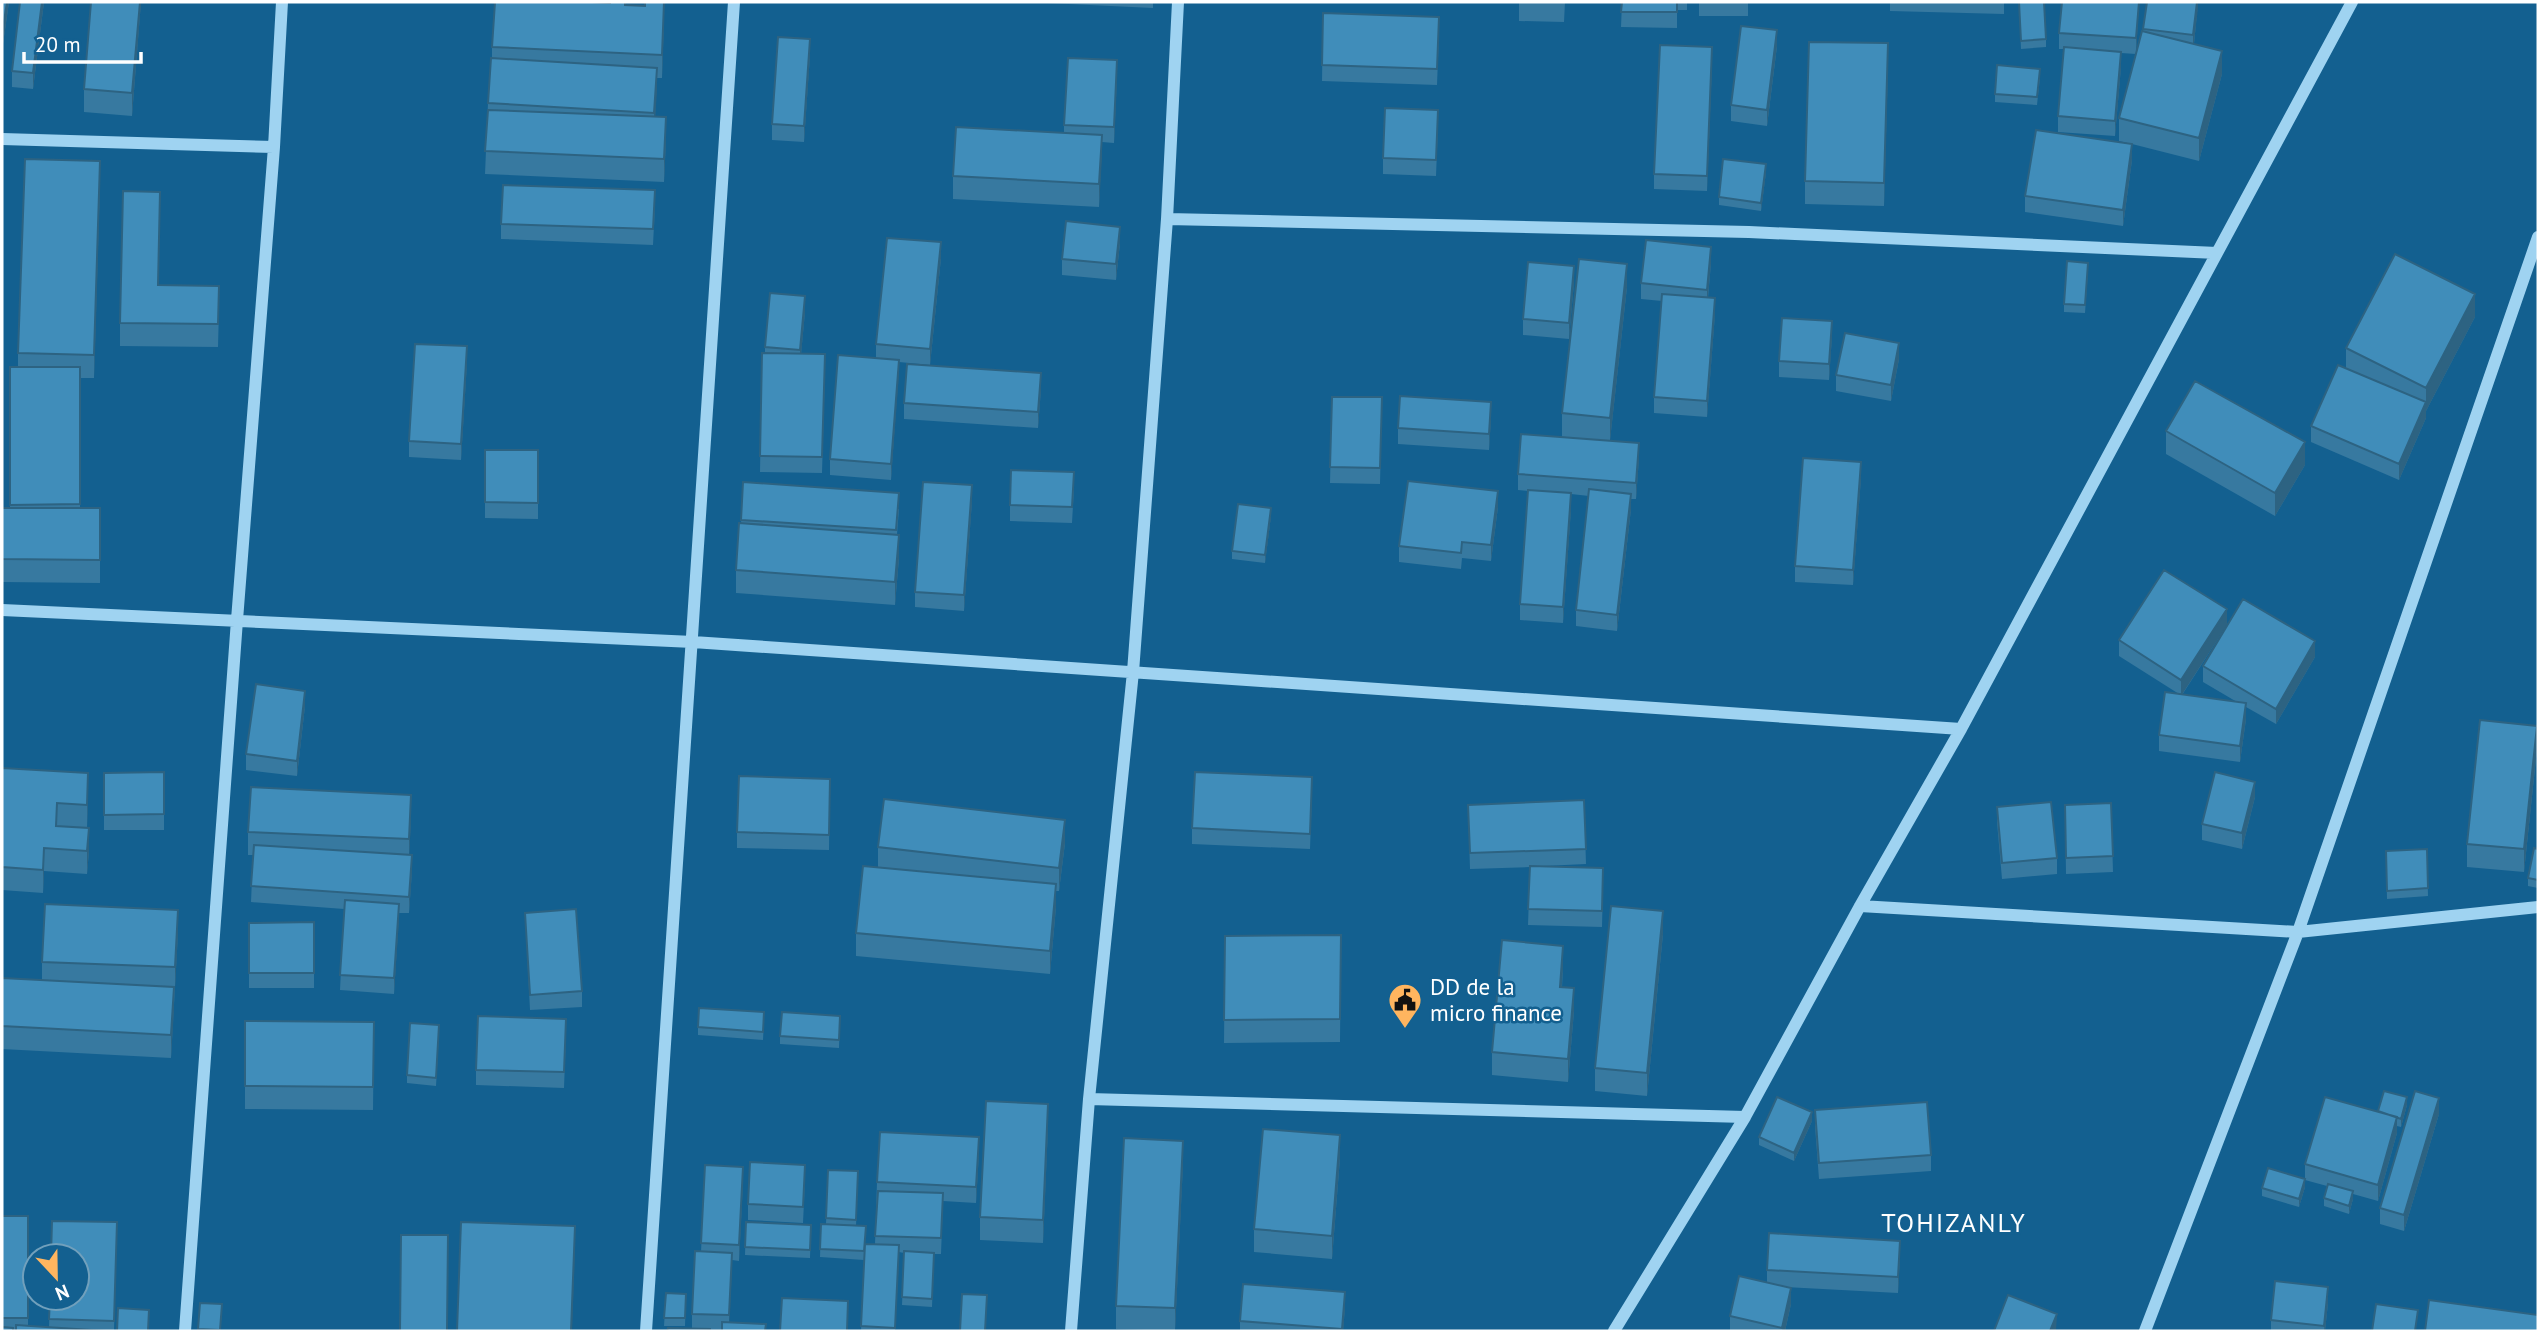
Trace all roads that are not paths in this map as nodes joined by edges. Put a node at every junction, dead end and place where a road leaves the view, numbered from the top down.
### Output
1 (282, 2) edge
2 (734, 2) edge
3 (1178, 2) edge
4 (2352, 2) edge
5 (2, 139) edge
6 (274, 148) junction
7 (1167, 219) junction
8 (2538, 237) edge
9 (2217, 253) junction
10 (2, 610) edge
11 (237, 620) junction
12 (693, 642) junction
13 (1133, 672) junction
14 (1961, 729) junction
15 (1860, 906) junction
16 (2538, 907) edge
17 (2298, 932) junction
18 (1089, 1099) junction
19 (1745, 1117) junction
20 (185, 1331) edge
21 (646, 1331) edge
22 (1071, 1331) edge
23 (1614, 1331) edge
24 (2145, 1331) edge

1 - 6 street
2 - 12 street
3 - 7 street
4 - 9 street
5 - 6 street
6 - 11 street
7 - 9 street
7 - 13 street
8 - 17 street
9 - 14 street
10 - 11 street
11 - 12 street
11 - 20 street
12 - 13 street
12 - 21 street
13 - 14 street
13 - 18 street
14 - 15 street
15 - 17 street
15 - 19 street
16 - 17 street
17 - 24 street
18 - 19 street
18 - 22 street
19 - 23 street

